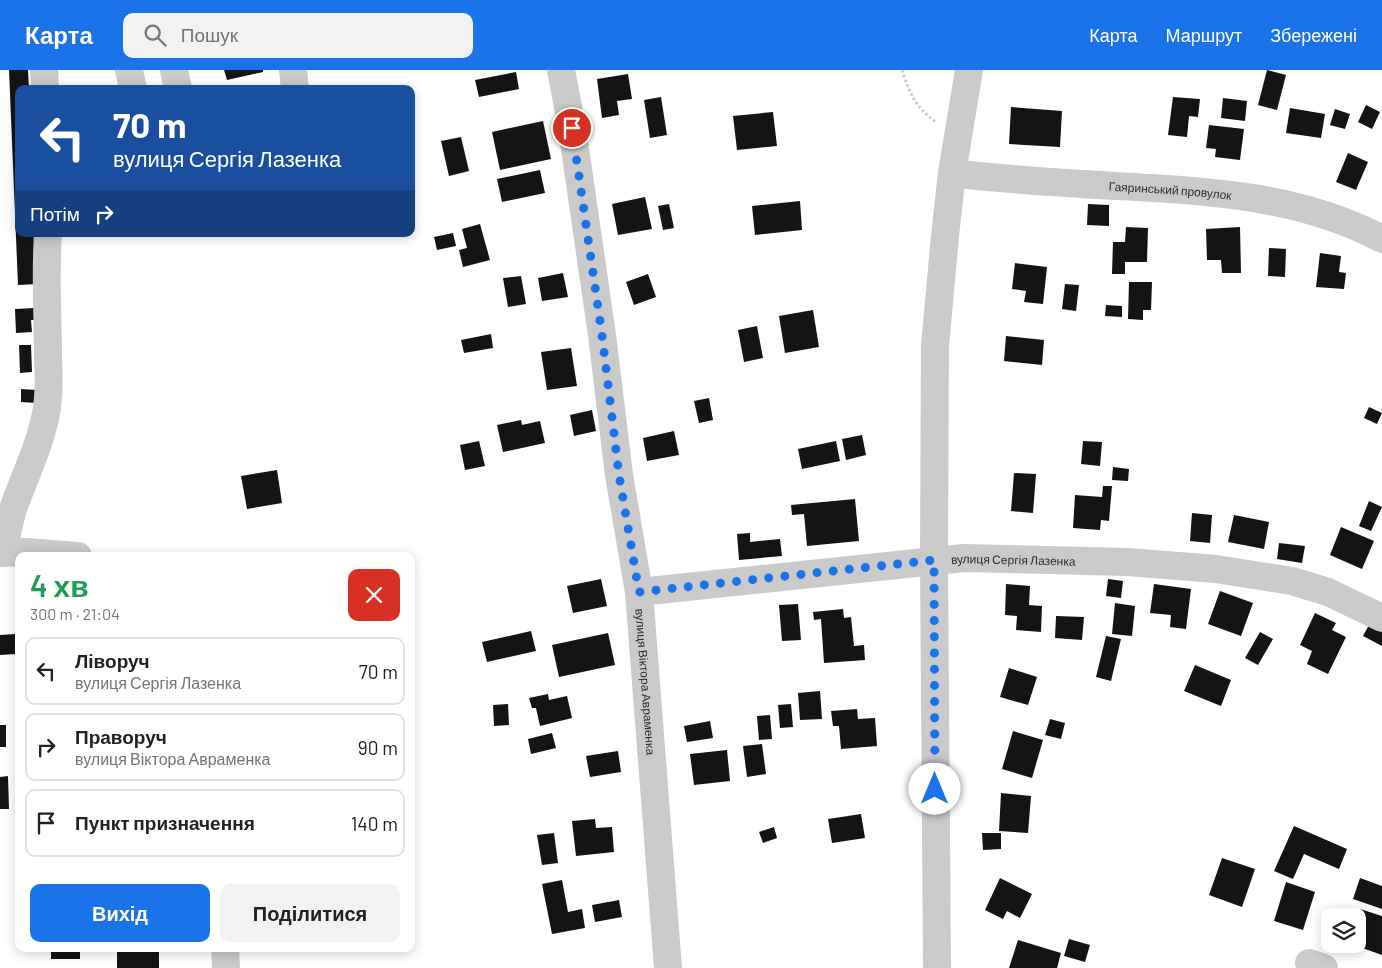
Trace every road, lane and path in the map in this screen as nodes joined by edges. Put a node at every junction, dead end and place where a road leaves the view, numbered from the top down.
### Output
1 (44, 70) edge
2 (130, 70) edge
3 (174, 70) edge
4 (293, 70) edge
5 (561, 70) edge
6 (902, 70) edge
7 (968, 70) edge
8 (46, 85) edge
9 (133, 85) edge
10 (177, 85) edge
11 (296, 85) edge
12 (958, 134) junction
13 (952, 173) junction
14 (48, 237) edge
15 (1382, 239) edge
16 (15, 552) edge
17 (2, 553) edge
18 (934, 560) junction
19 (639, 592) junction
20 (1382, 618) edge
21 (225, 952) edge
22 (226, 968) edge
23 (668, 968) edge
24 (938, 968) edge

1 - 8 street
2 - 9 street
3 - 10 street
4 - 11 street
5 - 19 street, вулиця Віктора Авраменка
6 - 12 path
7 - 12 street
12 - 13 street
13 - 15 street, Гаяринський провулок
13 - 18 street
14 - 17 street
16 - 17 street
18 - 19 street, вулиця Сергія Лазенка
18 - 20 street, вулиця Сергія Лазенка
18 - 24 street
19 - 23 street, вулиця Віктора Авраменка
21 - 22 street

